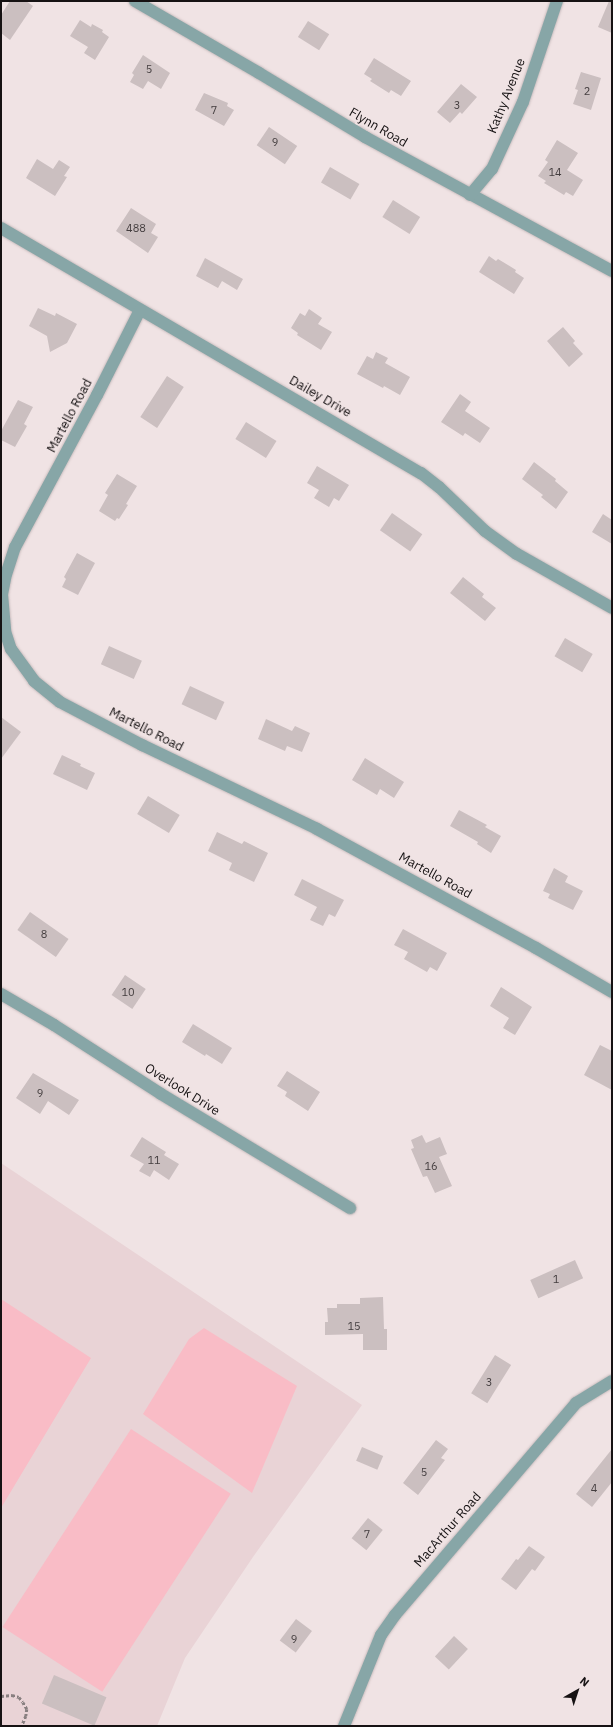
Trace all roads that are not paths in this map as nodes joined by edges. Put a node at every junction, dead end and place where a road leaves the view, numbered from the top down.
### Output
1 (136, 1) edge
2 (558, 1) edge
3 (470, 195) junction
4 (1, 228) edge
5 (612, 271) edge
6 (140, 310) junction
7 (612, 608) edge
8 (612, 992) edge
9 (1, 994) edge
10 (350, 1208) dead end
11 (612, 1381) edge
12 (344, 1726) edge

1 - 3 street, Flynn Road
2 - 3 street, Kathy Avenue
3 - 5 street, Flynn Road
4 - 6 street, Dailey Drive
6 - 7 street, Dailey Drive
6 - 8 street, Martello Road
9 - 10 street, Overlook Drive
11 - 12 street, MacArthur Road

